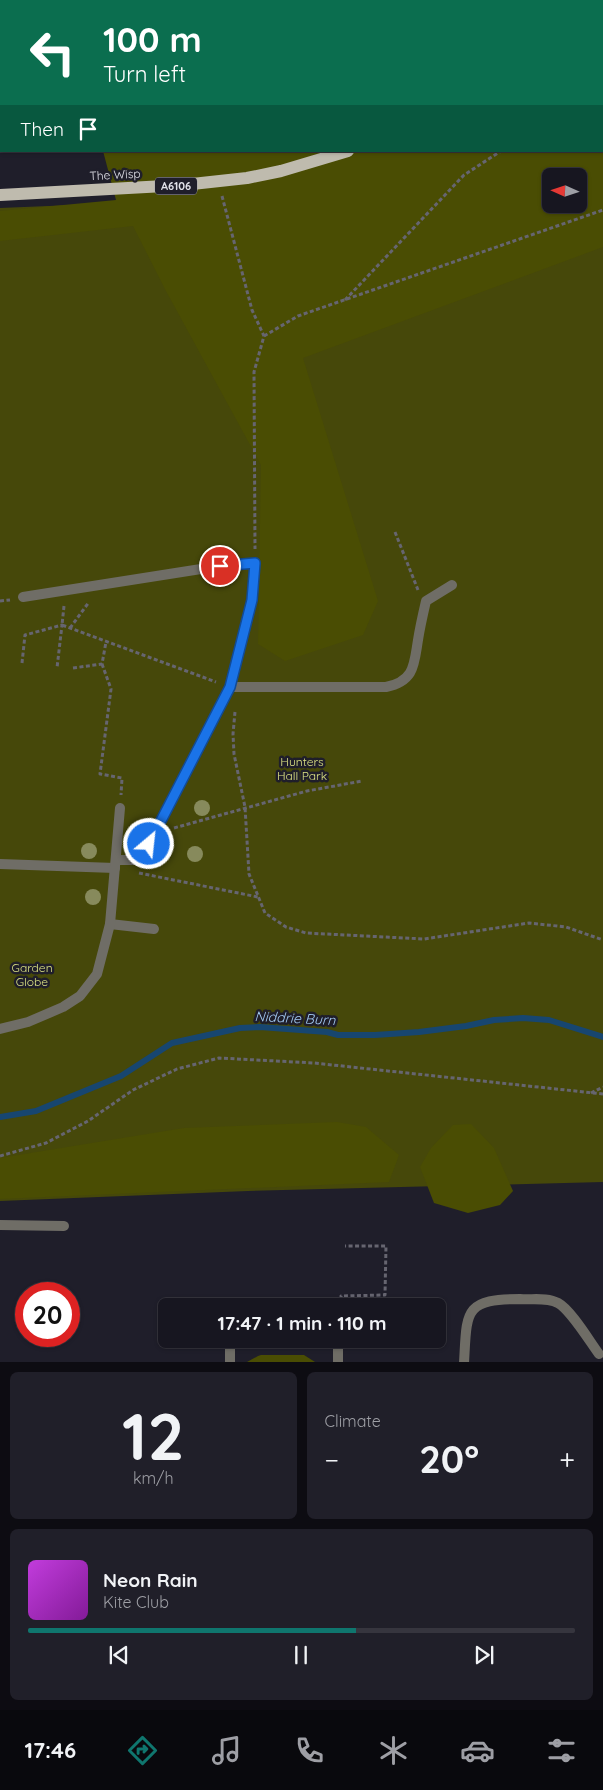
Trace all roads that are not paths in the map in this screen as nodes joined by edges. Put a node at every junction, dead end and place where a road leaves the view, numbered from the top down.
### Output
1 (345, 152) edge
2 (0, 196) edge
3 (452, 585) dead end
4 (23, 597) dead end
5 (230, 687) junction
6 (120, 808) road end
7 (0, 864) edge
8 (115, 864) junction
9 (110, 924) junction
10 (154, 929) dead end
11 (0, 1029) edge
12 (0, 1225) edge
13 (64, 1226) dead end
14 (230, 1348) edge
15 (338, 1348) edge
16 (599, 1354) dead end
17 (230, 1362) edge
18 (338, 1362) edge
19 (464, 1362) edge

1 - 2 main road, The Wisp / A6106
3 - 5 street
4 - 5 street
5 - 8 street
6 - 8 street
7 - 8 street
8 - 9 street
9 - 10 street
9 - 11 street
12 - 13 street
14 - 17 street
15 - 18 street
16 - 19 street

